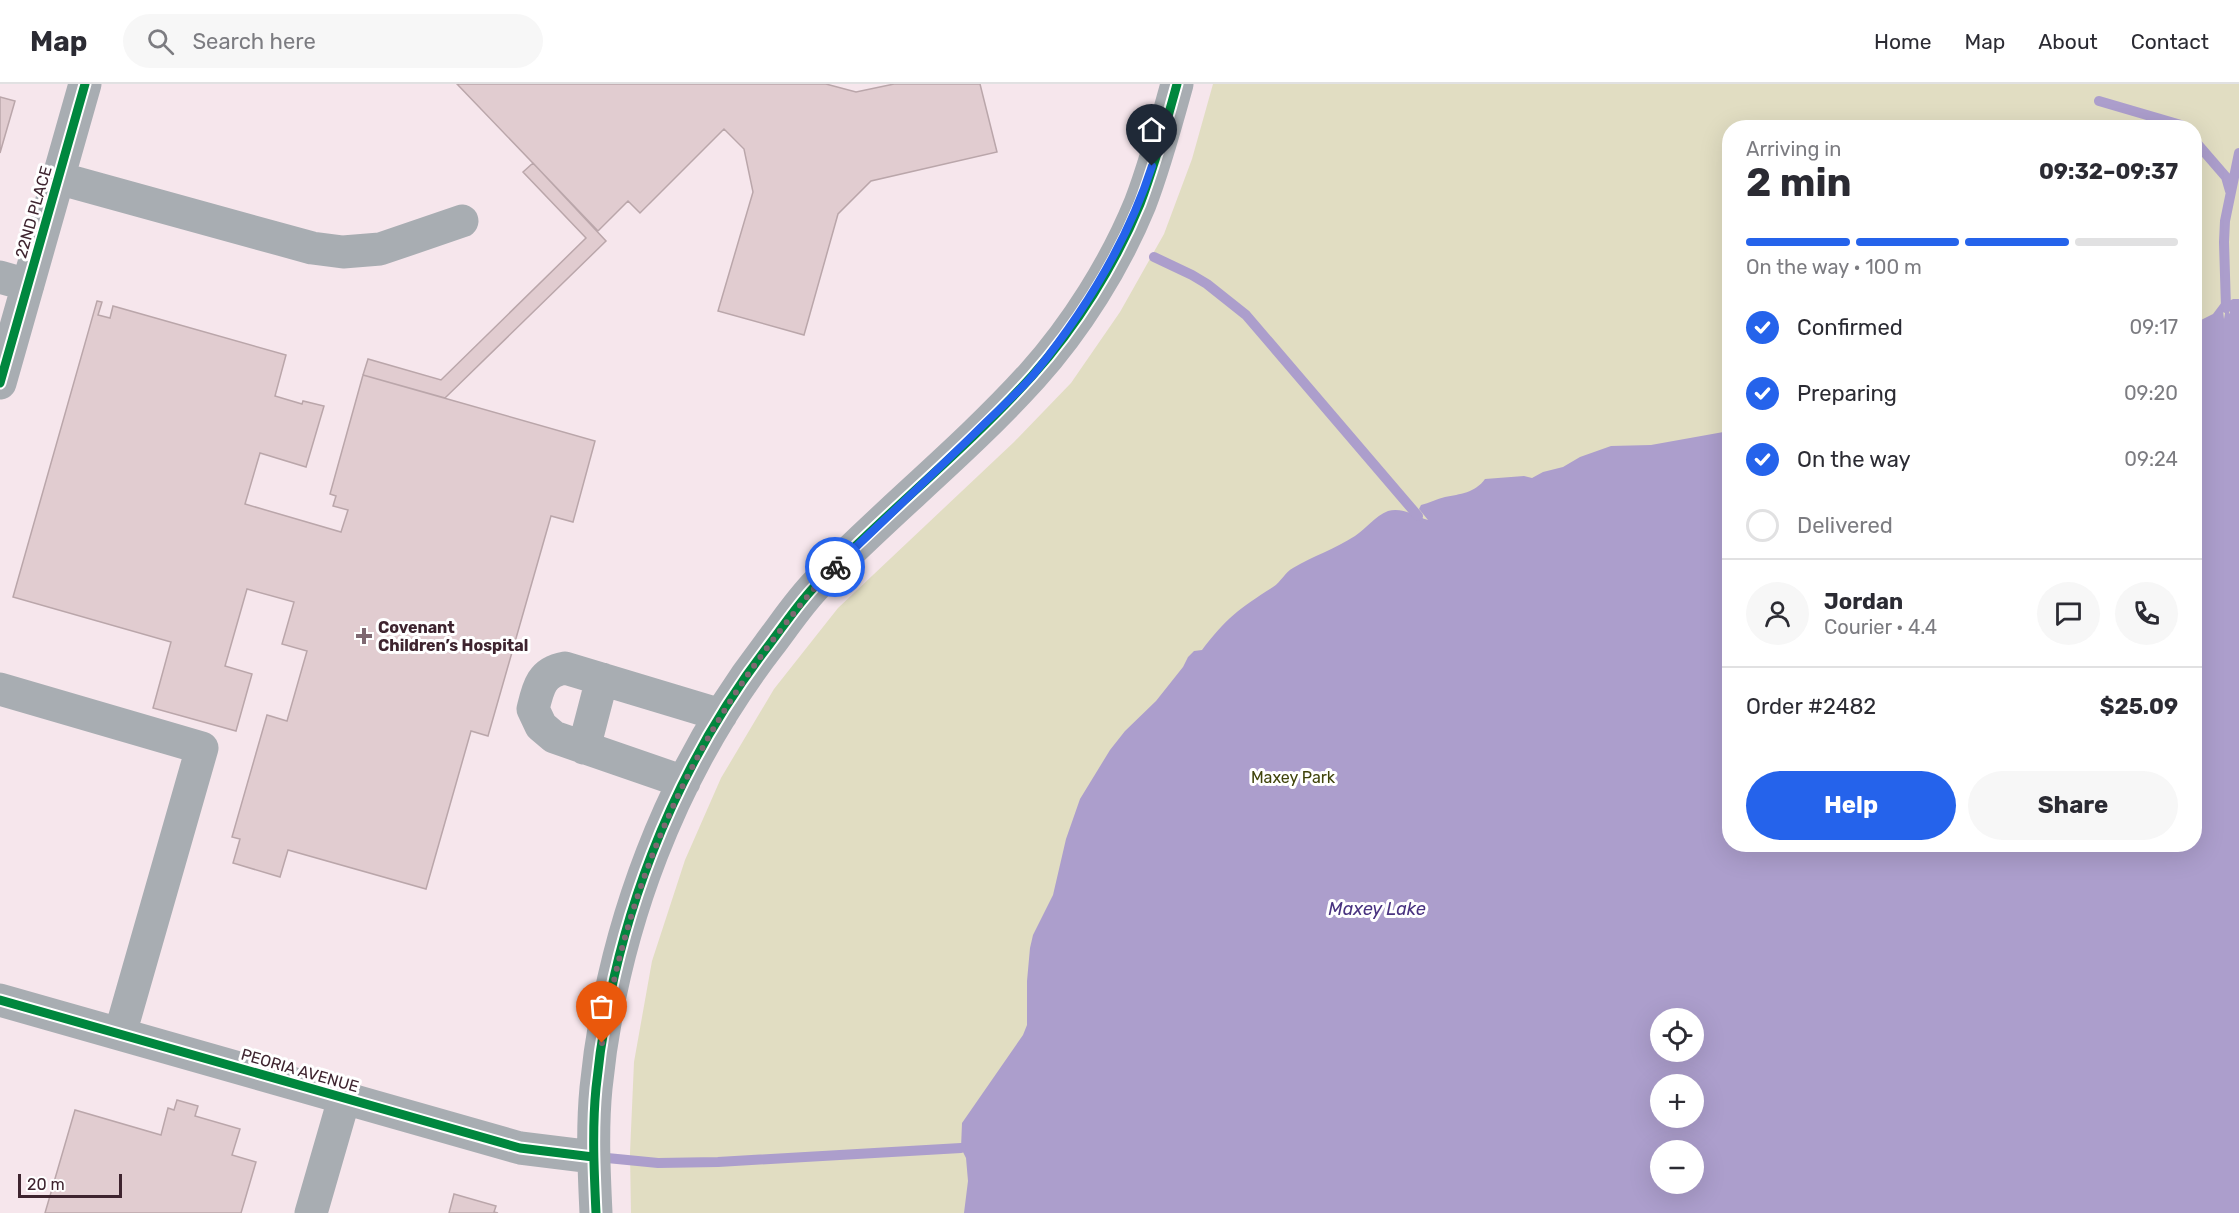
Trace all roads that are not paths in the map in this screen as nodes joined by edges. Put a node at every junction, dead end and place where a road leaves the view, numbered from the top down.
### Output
1 (85, 84) edge
2 (1177, 84) edge
3 (58, 178) junction
4 (462, 221) dead end
5 (14, 281) edge
6 (0, 383) edge
7 (602, 679) junction
8 (0, 689) edge
9 (721, 715) junction
10 (584, 748) junction
11 (684, 782) junction
12 (0, 1000) edge
13 (120, 1034) junction
14 (344, 1099) junction
15 (593, 1156) junction
16 (311, 1213) edge
17 (596, 1213) edge

1 - 3 street, 22ND PLACE
2 - 9 street
3 - 4 street
3 - 5 street, 22ND PLACE
5 - 6 street, 22ND PLACE
7 - 9 street
7 - 10 street
7 - 10 street
8 - 13 street
9 - 11 street
10 - 11 street
11 - 15 street
12 - 13 street, PEORIA AVENUE
13 - 14 street, PEORIA AVENUE
14 - 15 street, PEORIA AVENUE
14 - 16 street
15 - 17 street

